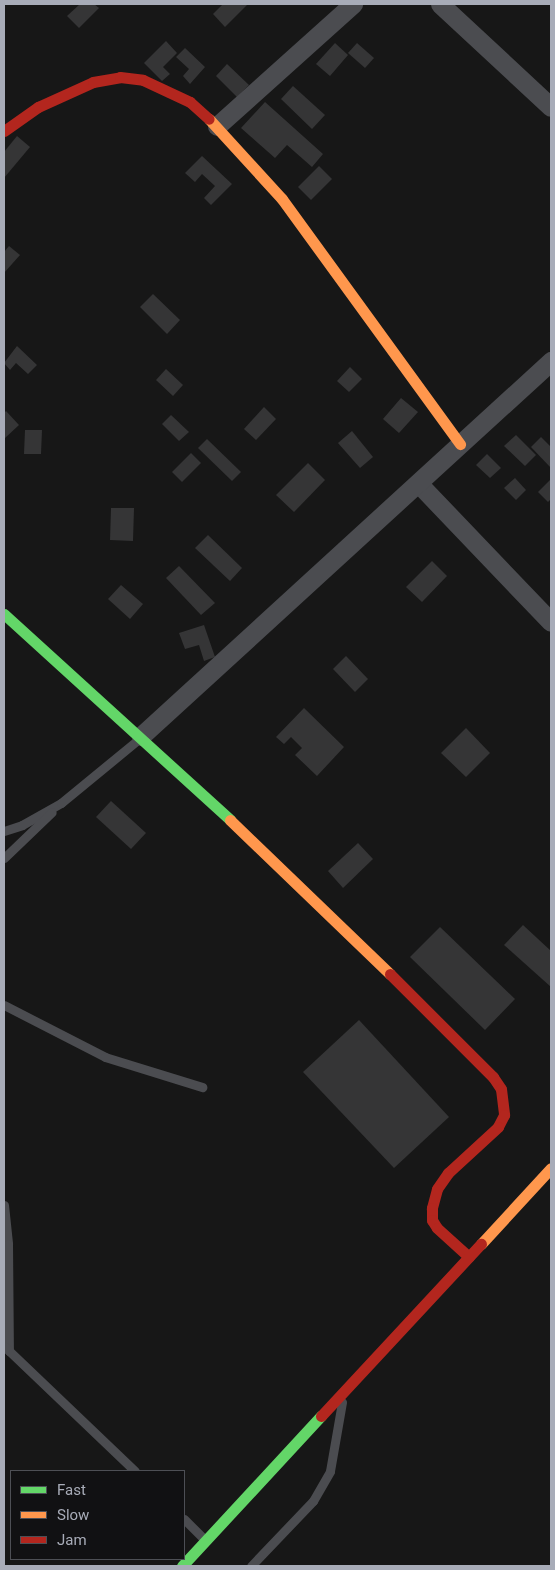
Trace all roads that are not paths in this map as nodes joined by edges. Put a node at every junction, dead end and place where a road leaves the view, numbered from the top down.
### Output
1 (353, 4) edge
2 (440, 4) edge
3 (551, 107) edge
4 (217, 126) junction
5 (4, 130) edge
6 (551, 361) edge
7 (460, 444) junction
8 (418, 483) junction
9 (4, 614) edge
10 (551, 622) edge
11 (141, 736) junction
12 (61, 803) junction
13 (4, 830) edge
14 (4, 858) edge
15 (4, 1005) edge
16 (202, 1086) dead end
17 (551, 1168) edge
18 (4, 1205) edge
19 (469, 1257) junction
20 (6, 1349) edge
21 (343, 1392) junction
22 (134, 1470) edge
23 (185, 1520) edge
24 (206, 1541) junction
25 (182, 1566) edge
26 (251, 1566) edge

1 - 4 street
2 - 3 street
4 - 5 street
4 - 7 street
6 - 7 street
7 - 8 street
8 - 10 street
8 - 11 street
9 - 11 street
11 - 12 lane
11 - 19 street
12 - 13 lane
12 - 14 lane
15 - 16 lane
17 - 19 street
18 - 20 lane
19 - 21 street
20 - 22 lane
21 - 24 street
21 - 26 lane
23 - 24 lane
24 - 25 street

